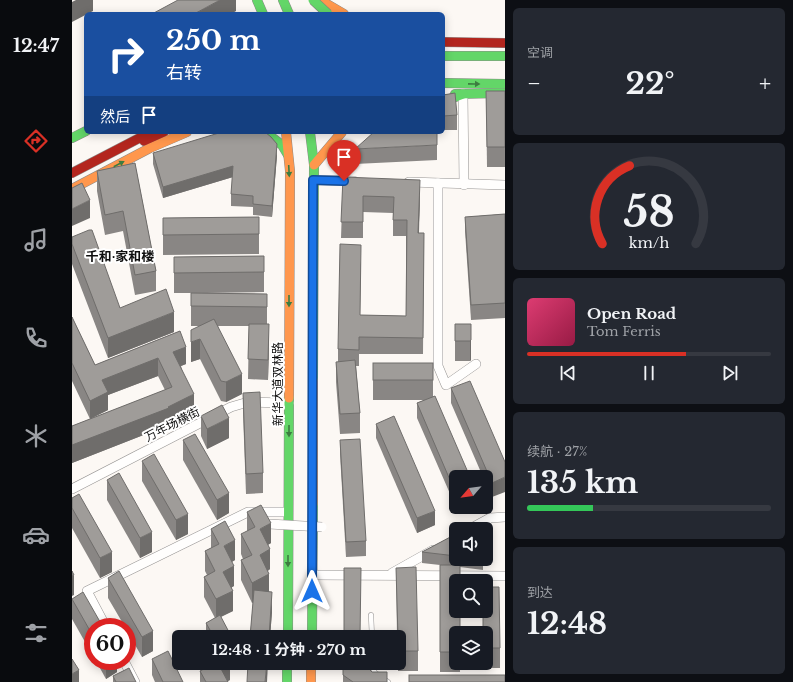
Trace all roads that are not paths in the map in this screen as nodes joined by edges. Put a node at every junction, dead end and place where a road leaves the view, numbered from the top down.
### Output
1 (257, 0) edge
2 (282, 0) edge
3 (313, 0) edge
4 (320, 0) edge
5 (262, 12) edge
6 (288, 12) edge
7 (328, 12) edge
8 (341, 12) edge
9 (445, 42) edge
10 (505, 43) edge
11 (445, 56) edge
12 (505, 56) edge
13 (505, 61) edge
14 (445, 62) edge
15 (445, 83) edge
16 (505, 84) edge
17 (505, 92) edge
18 (445, 94) edge
19 (463, 94) junction
20 (445, 99) edge
21 (84, 127) edge
22 (84, 132) edge
23 (72, 133) edge
24 (147, 134) edge
25 (159, 134) edge
26 (182, 134) edge
27 (268, 134) edge
28 (286, 134) edge
29 (310, 134) edge
30 (340, 134) edge
31 (72, 138) edge
32 (288, 155) junction
33 (314, 165) junction
34 (72, 173) edge
35 (72, 179) edge
36 (313, 180) junction
37 (360, 181) edge
38 (399, 182) edge
39 (438, 183) junction
40 (464, 185) junction
41 (505, 185) edge
42 (72, 189) edge
43 (476, 364) dead end
44 (289, 402) junction
45 (72, 489) edge
46 (288, 512) junction
47 (505, 517) edge
48 (483, 522) edge
49 (269, 524) edge
50 (322, 527) dead end
51 (442, 544) edge
52 (312, 575) junction
53 (389, 575) junction
54 (505, 576) edge
55 (371, 615) dead end
56 (101, 618) edge
57 (288, 630) edge
58 (312, 630) edge
59 (372, 630) edge
60 (129, 670) edge
61 (288, 670) edge
62 (311, 670) edge
63 (374, 670) edge
64 (134, 679) edge
65 (121, 682) edge
66 (287, 682) edge
67 (311, 682) edge
68 (388, 682) edge

1 - 5 main road
2 - 6 main road
3 - 7 main road, bridge
4 - 8 main road
9 - 10 main road
11 - 12 main road
13 - 14 main road
15 -> 16 main road
17 - 19 main road
18 - 19 main road
19 - 20 main road
19 - 40 street
21 - 23 main road
22 - 31 main road
24 - 34 main road
25 - 35 main road
42 -> 26 main road
27 - 32 main road
28 - 32 main road, 新华大道双林路
29 - 33 main road
30 - 33 main road
32 -> 44 main road, 新华大道双林路
33 - 36 main road
36 - 37 street
36 - 52 main road
38 - 39 street
39 - 40 street
39 - 43 street
40 - 41 street
44 - 45 street, 万年场横街
44 -> 46 main road, 新华大道双林路
46 - 56 street
46 -> 57 main road, 新华大道双林路
47 - 48 street
49 - 50 street, bridge
51 - 53 street
52 - 53 street
52 - 58 main road
53 - 54 street
55 - 59 lane
60 - 64 street
61 - 66 main road
62 - 67 main road
63 - 68 lane
64 - 65 street

